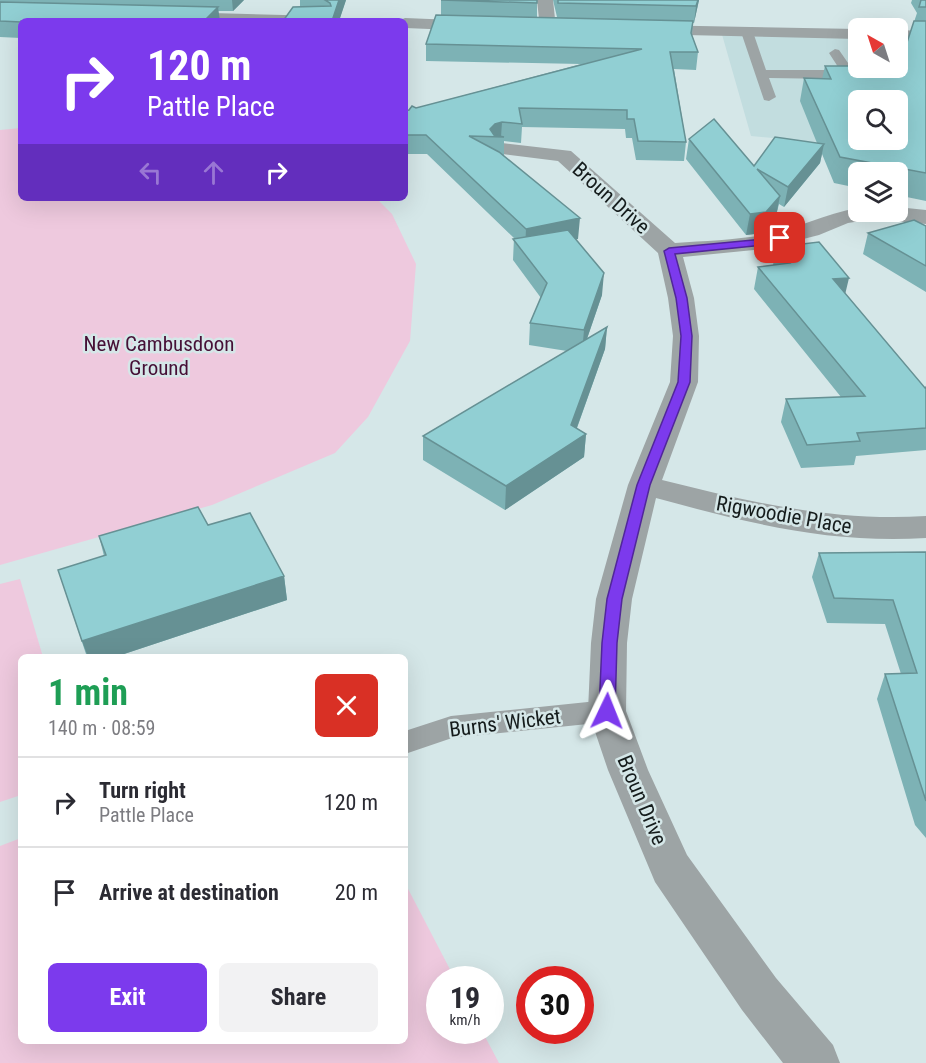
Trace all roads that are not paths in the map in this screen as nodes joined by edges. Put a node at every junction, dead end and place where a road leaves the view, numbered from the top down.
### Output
1 (544, 0) edge
2 (155, 16) edge
3 (222, 18) edge
4 (408, 23) edge
5 (500, 26) edge
6 (548, 28) edge
7 (629, 29) edge
8 (747, 32) junction
9 (848, 34) edge
10 (908, 35) edge
11 (926, 36) edge
12 (835, 53) dead end
13 (762, 74) junction
14 (770, 97) dead end
15 (502, 149) edge
16 (926, 217) edge
17 (669, 251) junction
18 (644, 485) junction
19 (926, 527) edge
20 (607, 711) junction
21 (408, 742) edge
22 (814, 1063) edge

1 - 6 street
2 - 3 street
4 - 5 street
7 - 8 street
8 - 9 street
8 - 13 lane
10 - 11 street
12 - 13 lane
13 - 14 lane
15 - 17 street, Broun Drive
16 - 17 street
17 - 18 street, Broun Drive
18 - 19 street, Rigwoodie Place
18 - 20 street, Broun Drive
20 - 21 lane, Burns' Wicket
20 - 22 street, Broun Drive

